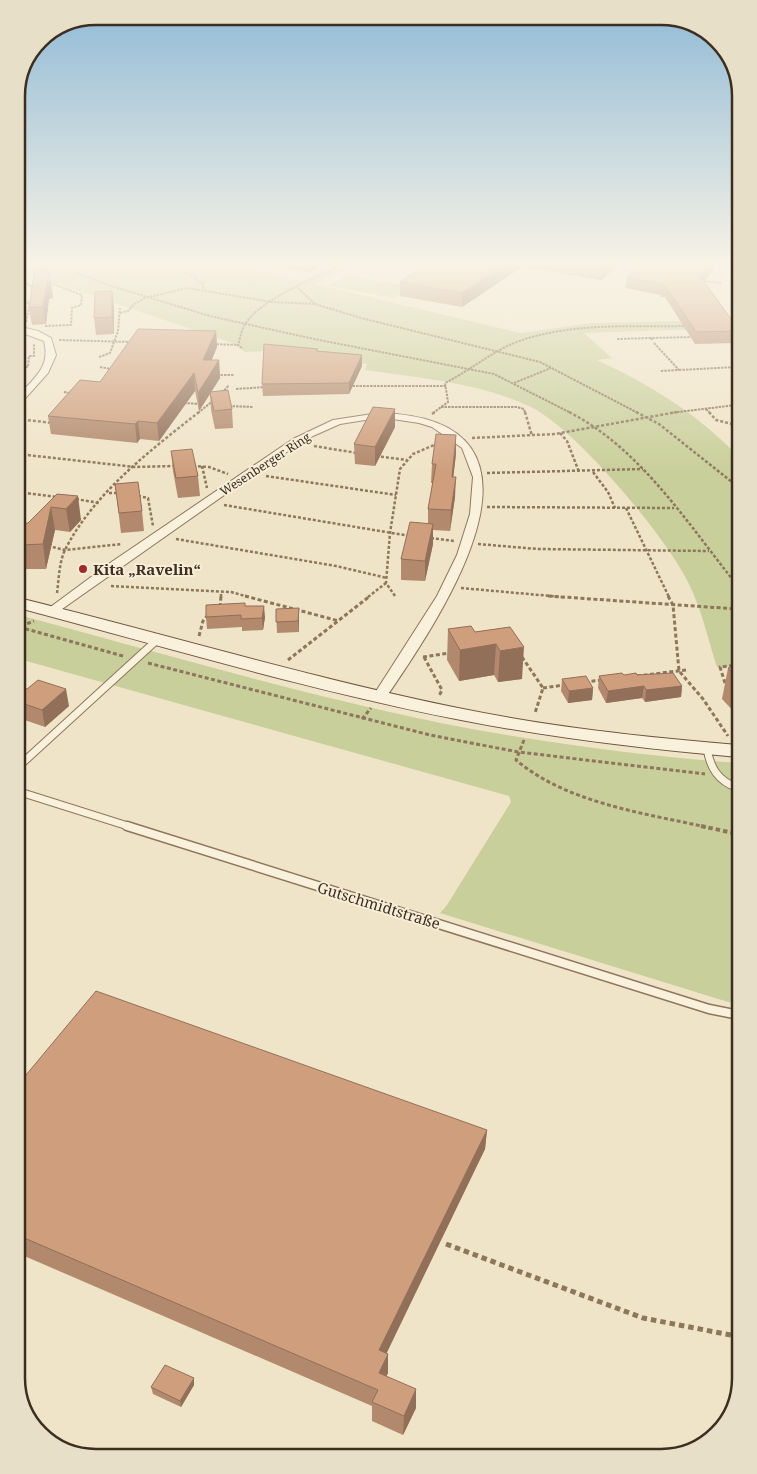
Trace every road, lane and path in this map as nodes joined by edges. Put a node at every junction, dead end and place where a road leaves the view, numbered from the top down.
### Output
1 (35, 334) edge
2 (119, 334) edge
3 (241, 334) edge
4 (290, 334) edge
5 (423, 334) edge
6 (558, 334) edge
7 (698, 337) edge
8 (45, 338) junction
9 (617, 339) dead end
10 (116, 341) junction
11 (134, 342) edge
12 (654, 343) dead end
13 (210, 344) edge
14 (238, 345) junction
15 (242, 348) dead end
16 (500, 352) junction
17 (99, 357) dead end
18 (25, 367) edge
19 (100, 367) dead end
20 (732, 367) edge
21 (551, 368) junction
22 (111, 369) edge
23 (472, 369) junction
24 (679, 370) junction
25 (660, 371) dead end
26 (210, 374) edge
27 (234, 375) dead end
28 (513, 383) junction
29 (230, 385) dead end
30 (346, 386) edge
31 (446, 386) junction
32 (266, 387) edge
33 (236, 389) dead end
34 (64, 392) dead end
35 (25, 394) edge
36 (74, 395) edge
37 (180, 403) edge
38 (208, 405) junction
39 (216, 405) edge
40 (732, 405) edge
41 (225, 406) edge
42 (253, 407) dead end
43 (440, 407) junction
44 (705, 408) junction
45 (648, 417) junction
46 (25, 420) edge
47 (424, 421) junction
48 (57, 423) edge
49 (732, 424) edge
50 (595, 426) junction
51 (164, 433) dead end
52 (560, 433) junction
53 (173, 434) junction
54 (532, 436) junction
55 (460, 439) junction
56 (296, 442) junction
57 (362, 454) edge
58 (25, 455) edge
59 (372, 455) edge
60 (407, 460) junction
61 (174, 466) edge
62 (193, 466) edge
63 (202, 466) junction
64 (135, 467) junction
65 (643, 469) junction
66 (593, 471) junction
67 (579, 472) junction
68 (479, 473) junction
69 (246, 476) junction
70 (732, 483) edge
71 (25, 493) edge
72 (109, 493) junction
73 (122, 494) edge
74 (131, 495) edge
75 (396, 495) junction
76 (216, 496) junction
77 (63, 498) edge
78 (72, 499) edge
79 (100, 503) junction
80 (477, 507) junction
81 (615, 508) junction
82 (626, 508) junction
83 (674, 508) junction
84 (160, 535) junction
85 (147, 544) junction
86 (47, 546) edge
87 (66, 550) junction
88 (386, 578) junction
89 (732, 579) edge
90 (386, 583) junction
91 (90, 585) junction
92 (449, 587) junction
93 (221, 592) junction
94 (395, 596) dead end
95 (25, 603) edge
96 (54, 605) junction
97 (673, 605) junction
98 (732, 609) edge
99 (220, 610) edge
100 (212, 614) edge
101 (339, 621) junction
102 (25, 629) edge
103 (158, 639) junction
104 (206, 640) dead end
105 (451, 652) edge
106 (516, 654) edge
107 (424, 656) junction
108 (136, 660) junction
109 (282, 660) dead end
110 (404, 660) junction
111 (732, 666) edge
112 (679, 670) junction
113 (686, 670) dead end
114 (630, 677) edge
115 (611, 679) edge
116 (582, 683) edge
117 (725, 683) dead end
118 (572, 684) edge
119 (542, 688) junction
120 (380, 696) junction
121 (439, 696) dead end
122 (435, 698) dead end
123 (443, 699) dead end
124 (543, 717) dead end
125 (732, 742) edge
126 (732, 743) edge
127 (708, 748) junction
128 (518, 752) junction
129 (25, 761) edge
130 (716, 776) junction
131 (732, 787) edge
132 (25, 794) edge
133 (732, 833) edge
134 (732, 1014) edge
135 (446, 1244) dead end
136 (732, 1335) edge

1 - 8 street
2 - 10 path
3 - 14 path
4 - 23 path
5 - 16 path
6 - 16 path
7 - 9 path
8 - 10 path
8 - 18 path
8 - 35 street
10 - 11 path
10 - 17 path
12 - 24 path
13 - 14 path
14 - 15 path
16 - 21 path
16 - 23 path
19 - 22 path
20 - 24 path
21 - 28 path
21 - 45 path
23 - 28 path
23 - 31 path
24 - 25 path
26 - 27 path
28 - 50 path
29 - 38 path
30 - 31 path
31 - 43 path
32 - 33 path
34 - 36 path
37 - 38 path
38 - 39 path
38 - 53 path
40 - 44 path
41 - 42 path
43 - 47 path
43 - 54 path
44 - 45 path
44 - 49 path
45 - 50 path
45 - 70 path
46 - 48 path
47 - 55 street, Wesenberger Ring
47 - 56 street, Wesenberger Ring
50 - 52 path
50 - 65 path
51 - 53 path
52 - 54 path
52 - 67 path
53 - 64 path
54 - 55 path
55 - 60 path
55 - 68 street, Wesenberger Ring
56 - 57 path
56 - 69 street, Wesenberger Ring
58 - 64 path
59 - 60 path
60 - 75 path
61 - 64 path
62 - 63 path
63 - 69 path
63 - 76 path
64 - 72 path
65 - 66 path
65 - 83 path
66 - 67 path
66 - 81 path
67 - 68 path
68 - 80 street, Wesenberger Ring
69 - 75 path
69 - 76 street, Wesenberger Ring
71 - 77 path
72 - 73 path
72 - 79 path
74 - 84 path
75 - 88 path
76 - 84 street, Wesenberger Ring
78 - 79 path
79 - 87 path
80 - 81 path
80 - 92 street, Wesenberger Ring
81 - 82 path
82 - 83 path
82 - 97 path
83 - 89 path
84 - 85 street, Wesenberger Ring
84 - 88 path
85 - 87 path
85 - 91 street, Wesenberger Ring
86 - 87 path
87 - 96 path
88 - 90 path
90 - 94 path
90 - 101 path
91 - 93 path
91 - 96 street, Wesenberger Ring
92 - 97 path
92 - 110 street, Wesenberger Ring
93 - 99 path
93 - 101 path
95 - 96 street
96 - 103 street
97 - 98 path
97 - 112 path
100 - 104 path
101 - 109 path
102 - 108 path
103 - 108 lane
103 - 120 street
105 - 107 path
106 - 119 path
107 - 110 path
107 - 121 path
108 - 128 path
108 - 129 lane
110 - 120 street, Wesenberger Ring
111 - 117 path
112 - 113 path
112 - 114 path
112 - 125 path
115 - 116 path
118 - 119 path
119 - 124 path
120 - 127 street
122 - 123 path
126 - 127 street
127 - 130 lane
128 - 130 path
128 - 133 path
130 - 131 lane
132 - 134 lane, Gutschmidtstraße
135 - 136 path

